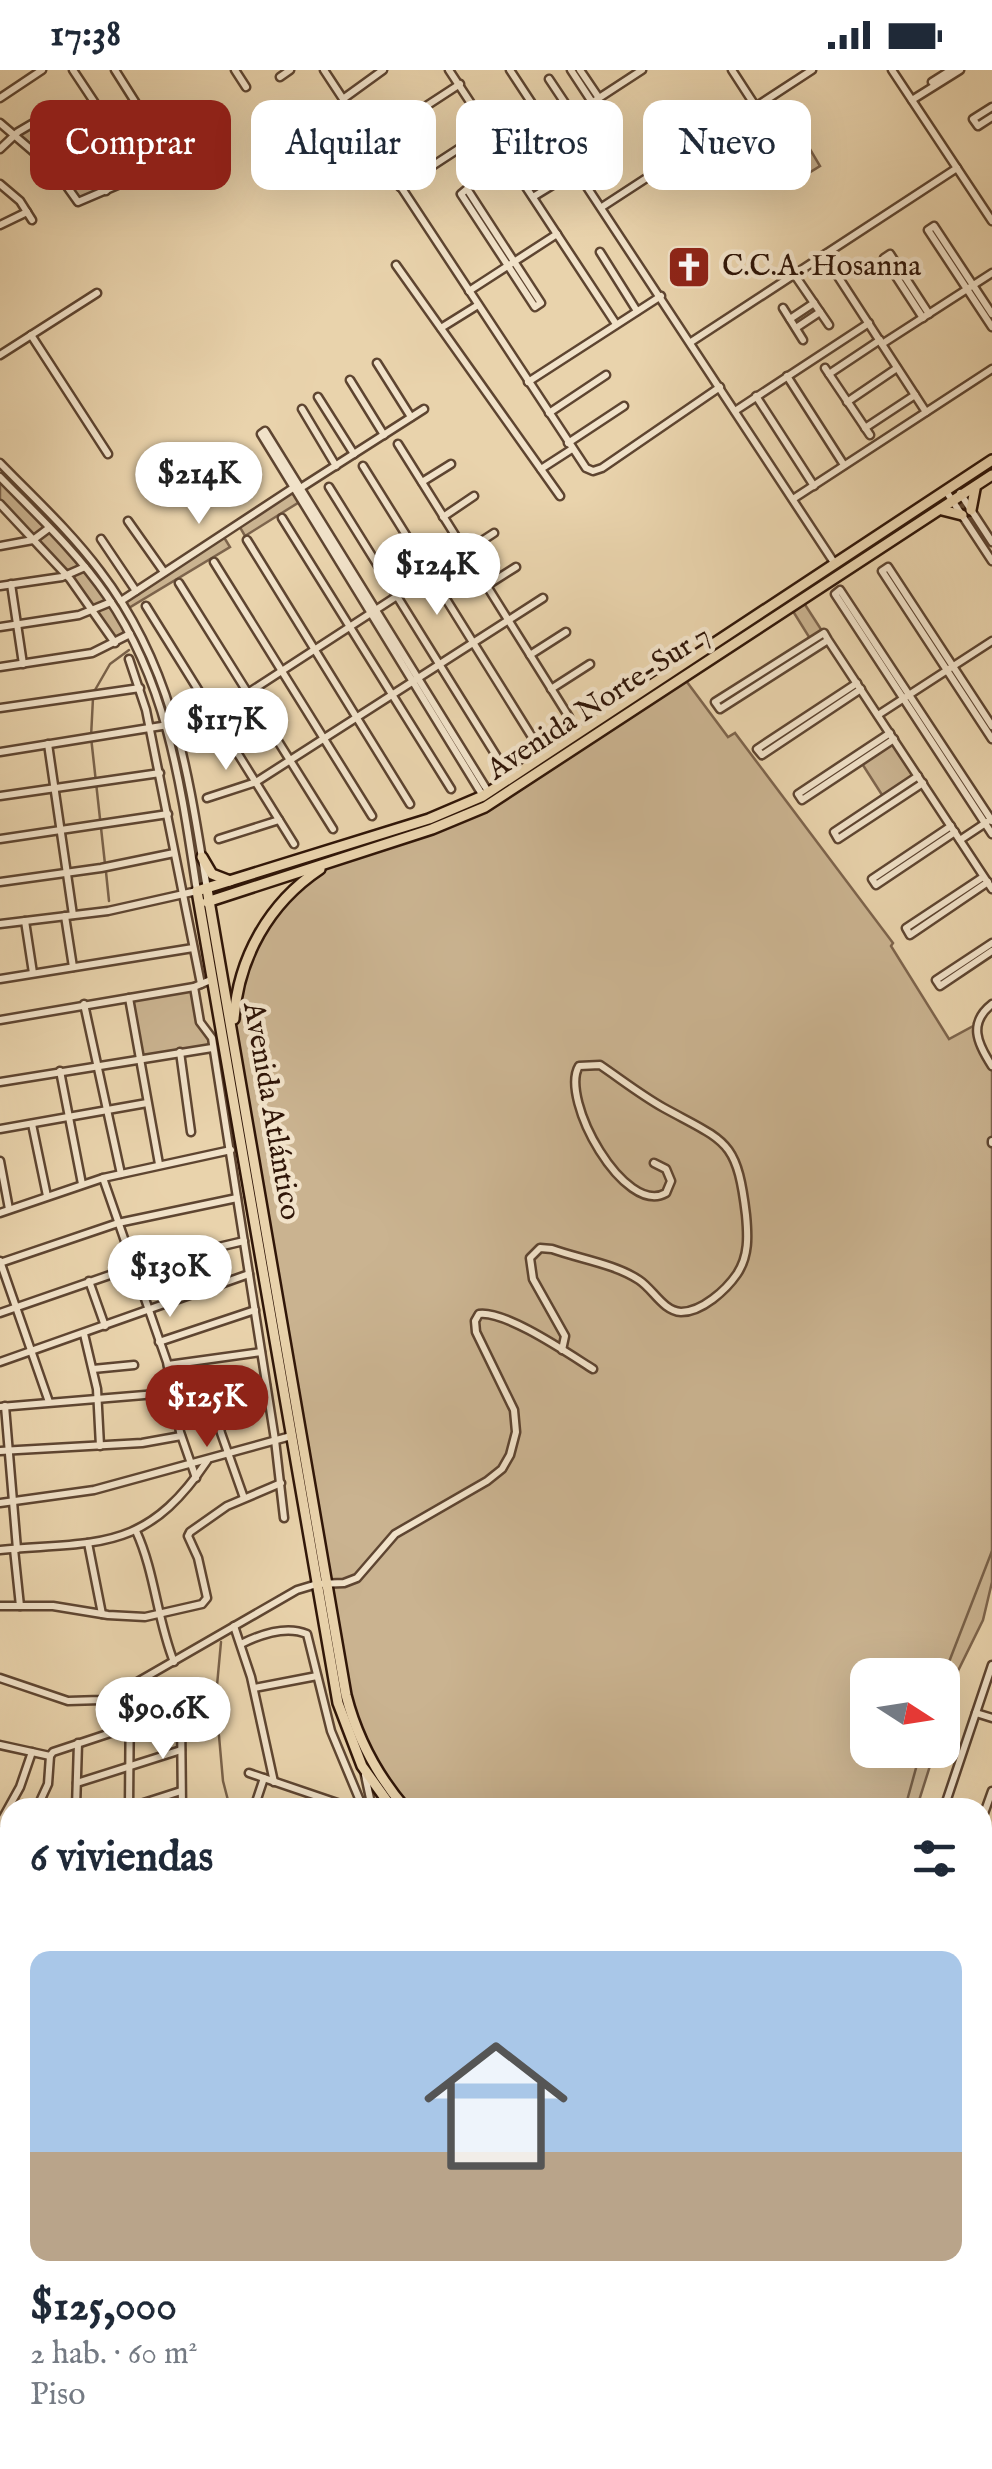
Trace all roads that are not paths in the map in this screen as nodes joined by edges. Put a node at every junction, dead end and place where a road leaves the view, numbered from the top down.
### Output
1 (42, 70) edge
2 (114, 70) edge
3 (235, 70) edge
4 (290, 70) edge
5 (324, 70) edge
6 (384, 70) edge
7 (448, 70) edge
8 (510, 70) edge
9 (571, 70) edge
10 (580, 70) edge
11 (732, 70) edge
12 (812, 70) edge
13 (892, 70) edge
14 (951, 70) edge
15 (960, 70) edge
16 (76, 71) edge
17 (637, 71) edge
18 (280, 77) dead end
19 (549, 79) dead end
20 (460, 84) junction
21 (246, 87) dead end
22 (0, 98) edge
23 (911, 98) junction
24 (343, 99) joint
25 (133, 100) edge
26 (435, 100) edge
27 (471, 100) edge
28 (530, 100) edge
29 (563, 100) edge
30 (596, 100) junction
31 (752, 100) edge
32 (765, 100) edge
33 (992, 106) edge
34 (992, 116) edge
35 (0, 123) edge
36 (14, 135) junction
37 (0, 149) edge
38 (957, 168) junction
39 (643, 180) edge
40 (0, 184) edge
41 (402, 190) edge
42 (529, 190) edge
43 (544, 190) edge
44 (591, 190) edge
45 (106, 191) junction
46 (533, 197) junction
47 (602, 207) junction
48 (0, 215) edge
49 (992, 221) edge
50 (4, 224) edge
51 (557, 234) junction
52 (600, 252) dead end
53 (824, 255) junction
54 (511, 264) junction
55 (396, 265) dead end
56 (992, 273) edge
57 (794, 274) junction
58 (970, 287) junction
59 (469, 292) junction
60 (97, 293) dead end
61 (661, 296) junction
62 (814, 303) junction
63 (478, 305) junction
64 (783, 308) dead end
65 (637, 311) junction
66 (820, 312) junction
67 (992, 314) edge
68 (926, 316) junction
69 (790, 319) junction
70 (616, 324) junction
71 (869, 324) junction
72 (829, 325) dead end
73 (992, 327) edge
74 (441, 328) junction
75 (796, 328) junction
76 (31, 335) junction
77 (803, 340) dead end
78 (690, 342) junction
79 (881, 342) junction
80 (0, 355) edge
81 (377, 363) dead end
82 (898, 368) junction
83 (992, 369) edge
84 (606, 375) dead end
85 (786, 376) junction
86 (350, 380) dead end
87 (528, 382) junction
88 (720, 388) junction
89 (915, 394) junction
90 (756, 396) junction
91 (318, 397) dead end
92 (847, 402) junction
93 (624, 406) dead end
94 (302, 409) dead end
95 (424, 409) dead end
96 (735, 410) junction
97 (926, 412) junction
98 (548, 413) junction
99 (411, 417) junction
100 (384, 434) junction
101 (398, 444) dead end
102 (570, 446) junction
103 (108, 454) dead end
104 (354, 454) junction
105 (992, 460) edge
106 (0, 463) edge
107 (451, 464) dead end
108 (336, 466) junction
109 (363, 466) dead end
110 (844, 466) junction
111 (541, 469) junction
112 (992, 475) edge
113 (0, 477) edge
114 (421, 482) junction
115 (978, 484) junction
116 (814, 486) junction
117 (329, 487) dead end
118 (297, 488) junction
119 (950, 488) junction
120 (474, 496) dead end
121 (560, 496) dead end
122 (957, 498) junction
123 (793, 500) junction
124 (0, 504) edge
125 (939, 510) junction
126 (966, 513) junction
127 (443, 516) junction
128 (282, 518) dead end
129 (128, 520) dead end
130 (50, 528) junction
131 (494, 533) dead end
132 (101, 539) dead end
133 (33, 540) junction
134 (247, 540) dead end
135 (992, 542) edge
136 (0, 546) edge
137 (465, 552) junction
138 (992, 561) edge
139 (214, 562) dead end
140 (835, 564) junction
141 (85, 566) junction
142 (516, 567) dead end
143 (164, 572) junction
144 (431, 574) junction
145 (67, 575) junction
146 (12, 584) junction
147 (179, 584) dead end
148 (0, 586) edge
149 (486, 586) junction
150 (136, 591) junction
151 (397, 595) junction
152 (543, 598) dead end
153 (121, 600) junction
154 (111, 602) junction
155 (146, 606) dead end
156 (94, 610) junction
157 (372, 612) junction
158 (508, 620) junction
159 (18, 624) junction
160 (0, 626) edge
161 (350, 626) junction
162 (566, 632) dead end
163 (130, 634) junction
164 (826, 636) junction
165 (474, 642) junction
166 (115, 643) junction
167 (991, 643) edge
168 (314, 649) junction
169 (530, 655) junction
170 (129, 659) dead end
171 (23, 664) junction
172 (440, 664) junction
173 (590, 664) dead end
174 (0, 667) edge
175 (950, 668) junction
176 (281, 670) junction
177 (415, 681) junction
178 (859, 686) junction
179 (140, 688) junction
180 (551, 689) junction
181 (247, 692) junction
182 (393, 695) junction
183 (906, 697) junction
184 (0, 708) edge
185 (214, 715) junction
186 (878, 715) junction
187 (569, 717) dead end
188 (357, 718) junction
189 (168, 725) junction
190 (150, 729) junction
191 (991, 733) edge
192 (892, 736) junction
193 (324, 740) junction
194 (48, 744) junction
195 (538, 745) dead end
196 (0, 752) edge
197 (290, 762) junction
198 (502, 765) dead end
199 (160, 772) junction
200 (920, 780) junction
201 (256, 782) junction
202 (54, 789) junction
203 (451, 789) dead end
204 (486, 794) junction
205 (0, 796) edge
206 (207, 798) dead end
207 (410, 804) dead end
208 (168, 814) junction
209 (372, 816) dead end
210 (279, 820) junction
211 (990, 821) edge
212 (332, 828) dead end
213 (60, 830) junction
214 (955, 833) junction
215 (992, 834) edge
216 (0, 839) edge
217 (219, 839) dead end
218 (294, 844) dead end
219 (174, 853) junction
220 (202, 857) junction
221 (334, 860) junction
222 (66, 874) junction
223 (233, 881) junction
224 (0, 882) edge
225 (988, 882) edge
226 (202, 890) junction
227 (181, 896) junction
228 (205, 903) junction
229 (69, 916) junction
230 (26, 921) junction
231 (0, 924) edge
232 (992, 943) edge
233 (193, 948) junction
234 (992, 951) edge
235 (73, 967) junction
236 (33, 973) junction
237 (0, 979) edge
238 (213, 979) junction
239 (197, 985) junction
240 (129, 998) junction
241 (84, 1004) junction
242 (992, 1004) edge
243 (0, 1020) edge
244 (234, 1042) junction
245 (212, 1048) junction
246 (180, 1052) junction
247 (139, 1058) junction
248 (98, 1064) junction
249 (992, 1066) edge
250 (60, 1071) junction
251 (0, 1082) edge
252 (147, 1103) junction
253 (107, 1110) junction
254 (69, 1118) junction
255 (32, 1124) junction
256 (0, 1129) edge
257 (191, 1132) dead end
258 (242, 1147) junction
259 (229, 1150) junction
260 (0, 1162) edge
261 (654, 1163) dead end
262 (159, 1164) junction
263 (121, 1174) junction
264 (103, 1178) junction
265 (82, 1184) junction
266 (47, 1196) junction
267 (237, 1198) junction
268 (9, 1210) junction
269 (0, 1212) edge
270 (118, 1223) junction
271 (244, 1241) junction
272 (0, 1262) edge
273 (133, 1267) junction
274 (249, 1274) junction
275 (89, 1281) junction
276 (16, 1308) junction
277 (148, 1310) junction
278 (254, 1310) junction
279 (0, 1313) edge
280 (104, 1326) junction
281 (84, 1334) junction
282 (159, 1342) junction
283 (562, 1350) junction
284 (32, 1351) junction
285 (261, 1352) junction
286 (0, 1362) edge
287 (168, 1364) junction
288 (134, 1366) dead end
289 (93, 1369) junction
290 (593, 1369) dead end
291 (266, 1385) junction
292 (210, 1391) junction
293 (172, 1394) junction
294 (98, 1398) junction
295 (49, 1402) junction
296 (2, 1406) edge
297 (181, 1436) junction
298 (291, 1436) junction
299 (275, 1440) junction
300 (100, 1446) junction
301 (4, 1451) edge
302 (228, 1453) junction
303 (208, 1460) junction
304 (189, 1465) junction
305 (196, 1478) junction
306 (281, 1484) junction
307 (244, 1498) junction
308 (11, 1502) junction
309 (0, 1503) edge
310 (284, 1518) dead end
311 (136, 1532) junction
312 (88, 1542) junction
313 (16, 1549) junction
314 (0, 1550) edge
315 (321, 1584) junction
316 (0, 1606) edge
317 (20, 1606) junction
318 (102, 1614) junction
319 (158, 1616) junction
320 (234, 1626) junction
321 (240, 1644) junction
322 (174, 1662) junction
323 (992, 1666) edge
324 (317, 1676) junction
325 (0, 1678) edge
326 (130, 1686) junction
327 (254, 1688) junction
328 (976, 1713) junction
329 (992, 1718) edge
330 (130, 1725) junction
331 (78, 1743) junction
332 (0, 1745) edge
333 (182, 1750) junction
334 (32, 1752) junction
335 (50, 1756) junction
336 (362, 1766) junction
337 (129, 1767) junction
338 (249, 1773) dead end
339 (264, 1778) junction
340 (274, 1782) junction
341 (77, 1783) junction
342 (182, 1791) junction
343 (14, 1798) edge
344 (42, 1798) edge
345 (76, 1798) edge
346 (128, 1798) edge
347 (158, 1798) edge
348 (182, 1798) edge
349 (257, 1798) edge
350 (322, 1798) edge
351 (359, 1798) edge
352 (370, 1798) edge
353 (385, 1798) edge
354 (397, 1798) edge
355 (947, 1798) edge

1 - 22 street
2 - 25 street
3 - 21 street
4 - 18 street
5 - 24 street
6 - 24 street
7 - 20 street
8 - 28 street
9 - 30 street
10 - 30 street
11 - 31 street
12 - 32 street
13 - 23 street
14 - 23 street
15 - 23 street
16 - 45 street
17 - 30 street
19 - 29 street
20 - 26 street
20 - 27 street
23 - 38 street
33 - 34 street
35 - 36 street
36 - 37 street
36 - 45 street
36 - 45 street
38 - 49 street
38 - 53 street
39 - 47 street
40 - 50 street
41 - 59 street
42 - 46 street
43 - 46 street
44 - 47 street
46 - 51 street
47 - 61 street
48 - 50 street
51 - 54 street
51 - 70 street
52 - 65 street
53 - 57 street
53 - 71 street
54 - 54 street
54 - 54 street
54 - 59 street
55 - 74 street
56 - 58 street
57 - 62 street
57 - 78 street
58 - 58 street
58 - 67 street
58 - 68 street
58 - 73 street
59 - 63 street
60 - 76 street
61 - 65 street
61 - 78 street
62 - 66 street
62 - 69 street
63 - 74 street
63 - 87 street
64 - 69 street
65 - 70 street
66 - 72 street
66 - 75 street
68 - 68 street
68 - 79 street
69 - 75 street
70 - 87 street
71 - 79 street
71 - 85 street
74 - 111 street
75 - 77 street
76 - 80 street
76 - 103 street
78 - 88 street
79 - 82 street
79 - 92 street
81 - 99 street
82 - 89 street
82 - 92 street
83 - 97 street
84 - 98 street
85 - 90 street
85 - 110 street
86 - 100 street
87 - 98 street
88 - 96 street
88 - 102 street
89 - 92 street
89 - 97 street
90 - 96 street
90 - 116 street
91 - 104 street
93 - 102 street
94 - 108 street
95 - 99 street
96 - 123 street
97 - 110 street
98 - 102 street
99 - 100 street
100 - 104 street
101 - 114 street
102 - 111 street
104 - 108 street
105 - 119 main road, Avenida Norte-Sur 7
106 - 153 street
107 - 114 street
108 - 118 street
109 - 144 street
110 - 116 street
111 - 121 street
112 - 115 main road, Avenida Norte-Sur 7
113 - 130 street
114 - 127 street
115 - 122 main road, Avenida Norte-Sur 7
115 - 126 main road
116 - 123 street
117 - 151 street
118 - 118 street
118 - 143 street
118 - 157 street
119 - 122 street
119 - 140 main road, Avenida Norte-Sur 7
120 - 127 street
122 - 125 main road, Avenida Norte-Sur 7
122 - 126 street
123 - 140 street
124 - 133 street
125 - 126 main road
125 - 221 main road, Avenida Norte-Sur 7
126 - 135 street
126 - 138 street
127 - 137 street
128 - 161 street
129 - 143 street
130 - 133 street
130 - 141 street
131 - 137 street
132 - 150 street
133 - 136 street
133 - 145 street
134 - 168 street
137 - 144 street
137 - 149 street
139 - 176 street
140 - 204 main road, Avenida Norte-Sur 7
141 - 145 street
141 - 154 street
142 - 149 street
143 - 150 street
144 - 151 street
144 - 165 street
145 - 146 street
145 - 156 street
146 - 148 street
146 - 159 street
147 - 181 street
149 - 158 street
150 - 153 street
151 - 157 street
151 - 172 street
152 - 158 street
153 - 220 street
154 - 156 street
154 - 163 street
155 - 185 street
156 - 159 street
156 - 166 street
157 - 161 street
157 - 177 street
158 - 165 street
158 - 169 street
159 - 160 street
159 - 171 street
161 - 168 street
161 - 182 street
162 - 169 street
163 - 166 street
163 - 189 street
164 - 164 street
164 - 178 street
165 - 172 street
165 - 195 street
166 - 171 street
167 - 175 street
168 - 176 street
168 - 188 street
169 - 180 street
170 - 179 street
171 - 174 street
172 - 177 street
172 - 198 street
173 - 180 street
175 - 175 street
175 - 183 street
175 - 191 street
176 - 181 street
176 - 193 street
177 - 182 street
177 - 204 street
178 - 178 street
178 - 186 street
179 - 184 street
179 - 190 street
180 - 187 street
181 - 185 street
181 - 197 street
182 - 188 street
182 - 203 street
183 - 183 street
183 - 186 street
183 - 211 street
185 - 201 street
186 - 192 street
188 - 193 street
188 - 207 street
189 - 190 street
189 - 226 street
190 - 194 street
190 - 199 street
192 - 192 street
192 - 200 street
193 - 197 street
193 - 209 street
194 - 196 street
194 - 202 street
197 - 201 street
197 - 212 street
199 - 202 street
199 - 208 street
200 - 200 street
200 - 214 street
201 - 206 street
201 - 210 street
202 - 205 street
202 - 213 street
204 - 223 main road, Avenida Norte-Sur 7
208 - 213 street
208 - 219 street
210 - 217 street
210 - 218 street
211 - 214 street
211 - 215 street
213 - 216 street
213 - 222 street
214 - 214 street
214 - 225 street
219 - 222 street
219 - 227 street
220 - 223 main road
220 - 226 street
221 - 228 main road, Avenida Norte-Sur 7
221 - 244 main road
222 - 224 street
222 - 229 street
223 - 226 main road, Avenida Norte-Sur 7
225 - 225 street
226 - 227 street
226 - 228 main road
227 - 229 street
227 - 233 street
228 - 238 main road, Avenida Atlántico
228 - 244 main road, Avenida Atlántico
229 - 230 street
229 - 235 street
230 - 231 street
230 - 236 street
232 - 234 street
233 - 235 street
233 - 239 street
235 - 236 street
236 - 237 street
238 - 239 street
238 - 258 main road, Avenida Atlántico
239 - 240 street
239 - 245 street
240 - 241 street
240 - 247 street
241 - 243 street
241 - 248 street
242 - 249 street
244 - 315 main road, Avenida Atlántico
245 - 246 street
245 - 259 street
246 - 247 street
246 - 257 street
247 - 248 street
247 - 252 street
248 - 250 street
248 - 253 street
250 - 251 street
250 - 254 street
252 - 253 street
252 - 262 street
253 - 254 street
253 - 263 street
254 - 255 street
254 - 265 street
255 - 256 street
255 - 266 street
258 - 259 street
258 - 298 main road, Avenida Atlántico
259 - 262 street
259 - 267 street
260 - 268 street
261 - 283 street
262 - 263 street
263 - 264 street
264 - 265 street
264 - 270 street
265 - 266 street
266 - 268 street
267 - 270 street
267 - 271 street
268 - 269 street
270 - 272 street
270 - 273 street
271 - 273 street
271 - 274 street
272 - 276 street
273 - 275 street
273 - 277 street
274 - 277 street
274 - 278 street
275 - 276 street
275 - 280 street
276 - 279 street
276 - 284 street
277 - 280 street
277 - 282 street
278 - 282 street
278 - 285 street
280 - 281 street
281 - 284 street
281 - 289 street
282 - 287 street
283 - 290 street
283 - 315 street
284 - 286 street
284 - 295 street
285 - 287 street
285 - 291 street
287 - 293 street
288 - 289 street
289 - 294 street
291 - 292 street
291 - 299 street
292 - 293 street
292 - 302 street
293 - 294 street
293 - 297 street
294 - 295 street
294 - 300 street
295 - 296 street
296 - 301 street
297 - 300 street
297 - 304 street
298 - 299 street
298 - 315 main road, Avenida Atlántico
299 - 302 street
299 - 306 street
300 - 301 street
301 - 308 street
302 - 303 street
302 - 307 street
303 - 304 street
303 - 305 street
304 - 305 street
304 - 308 street
305 - 311 street
306 - 307 street
306 - 310 street
307 - 319 street
308 - 309 street
308 - 313 street
311 - 312 street
311 - 319 street
312 - 313 street
312 - 318 street
313 - 314 street
313 - 317 street
315 - 320 street
315 - 336 main road, Avenida Atlántico
315 - 354 main road, Avenida Atlántico
316 - 317 street
317 - 318 street
318 - 319 street
319 - 322 street
320 - 321 street
320 - 322 street
321 - 324 street
321 - 327 street
322 - 326 street
323 - 328 street
324 - 327 street
324 - 351 street
325 - 326 street
326 - 330 street
327 - 340 street
328 - 329 street
328 - 355 street
330 - 331 street
330 - 333 street
330 - 337 street
331 - 335 street
331 - 341 street
332 - 334 street
333 - 337 street
333 - 342 street
334 - 335 street
334 - 343 street
335 - 344 street
336 - 352 street
336 - 353 main road, Avenida Atlántico
337 - 341 street
337 - 346 street
338 - 339 street
339 - 340 street
339 - 349 street
340 - 350 street
341 - 345 street
342 - 347 street
342 - 348 street

